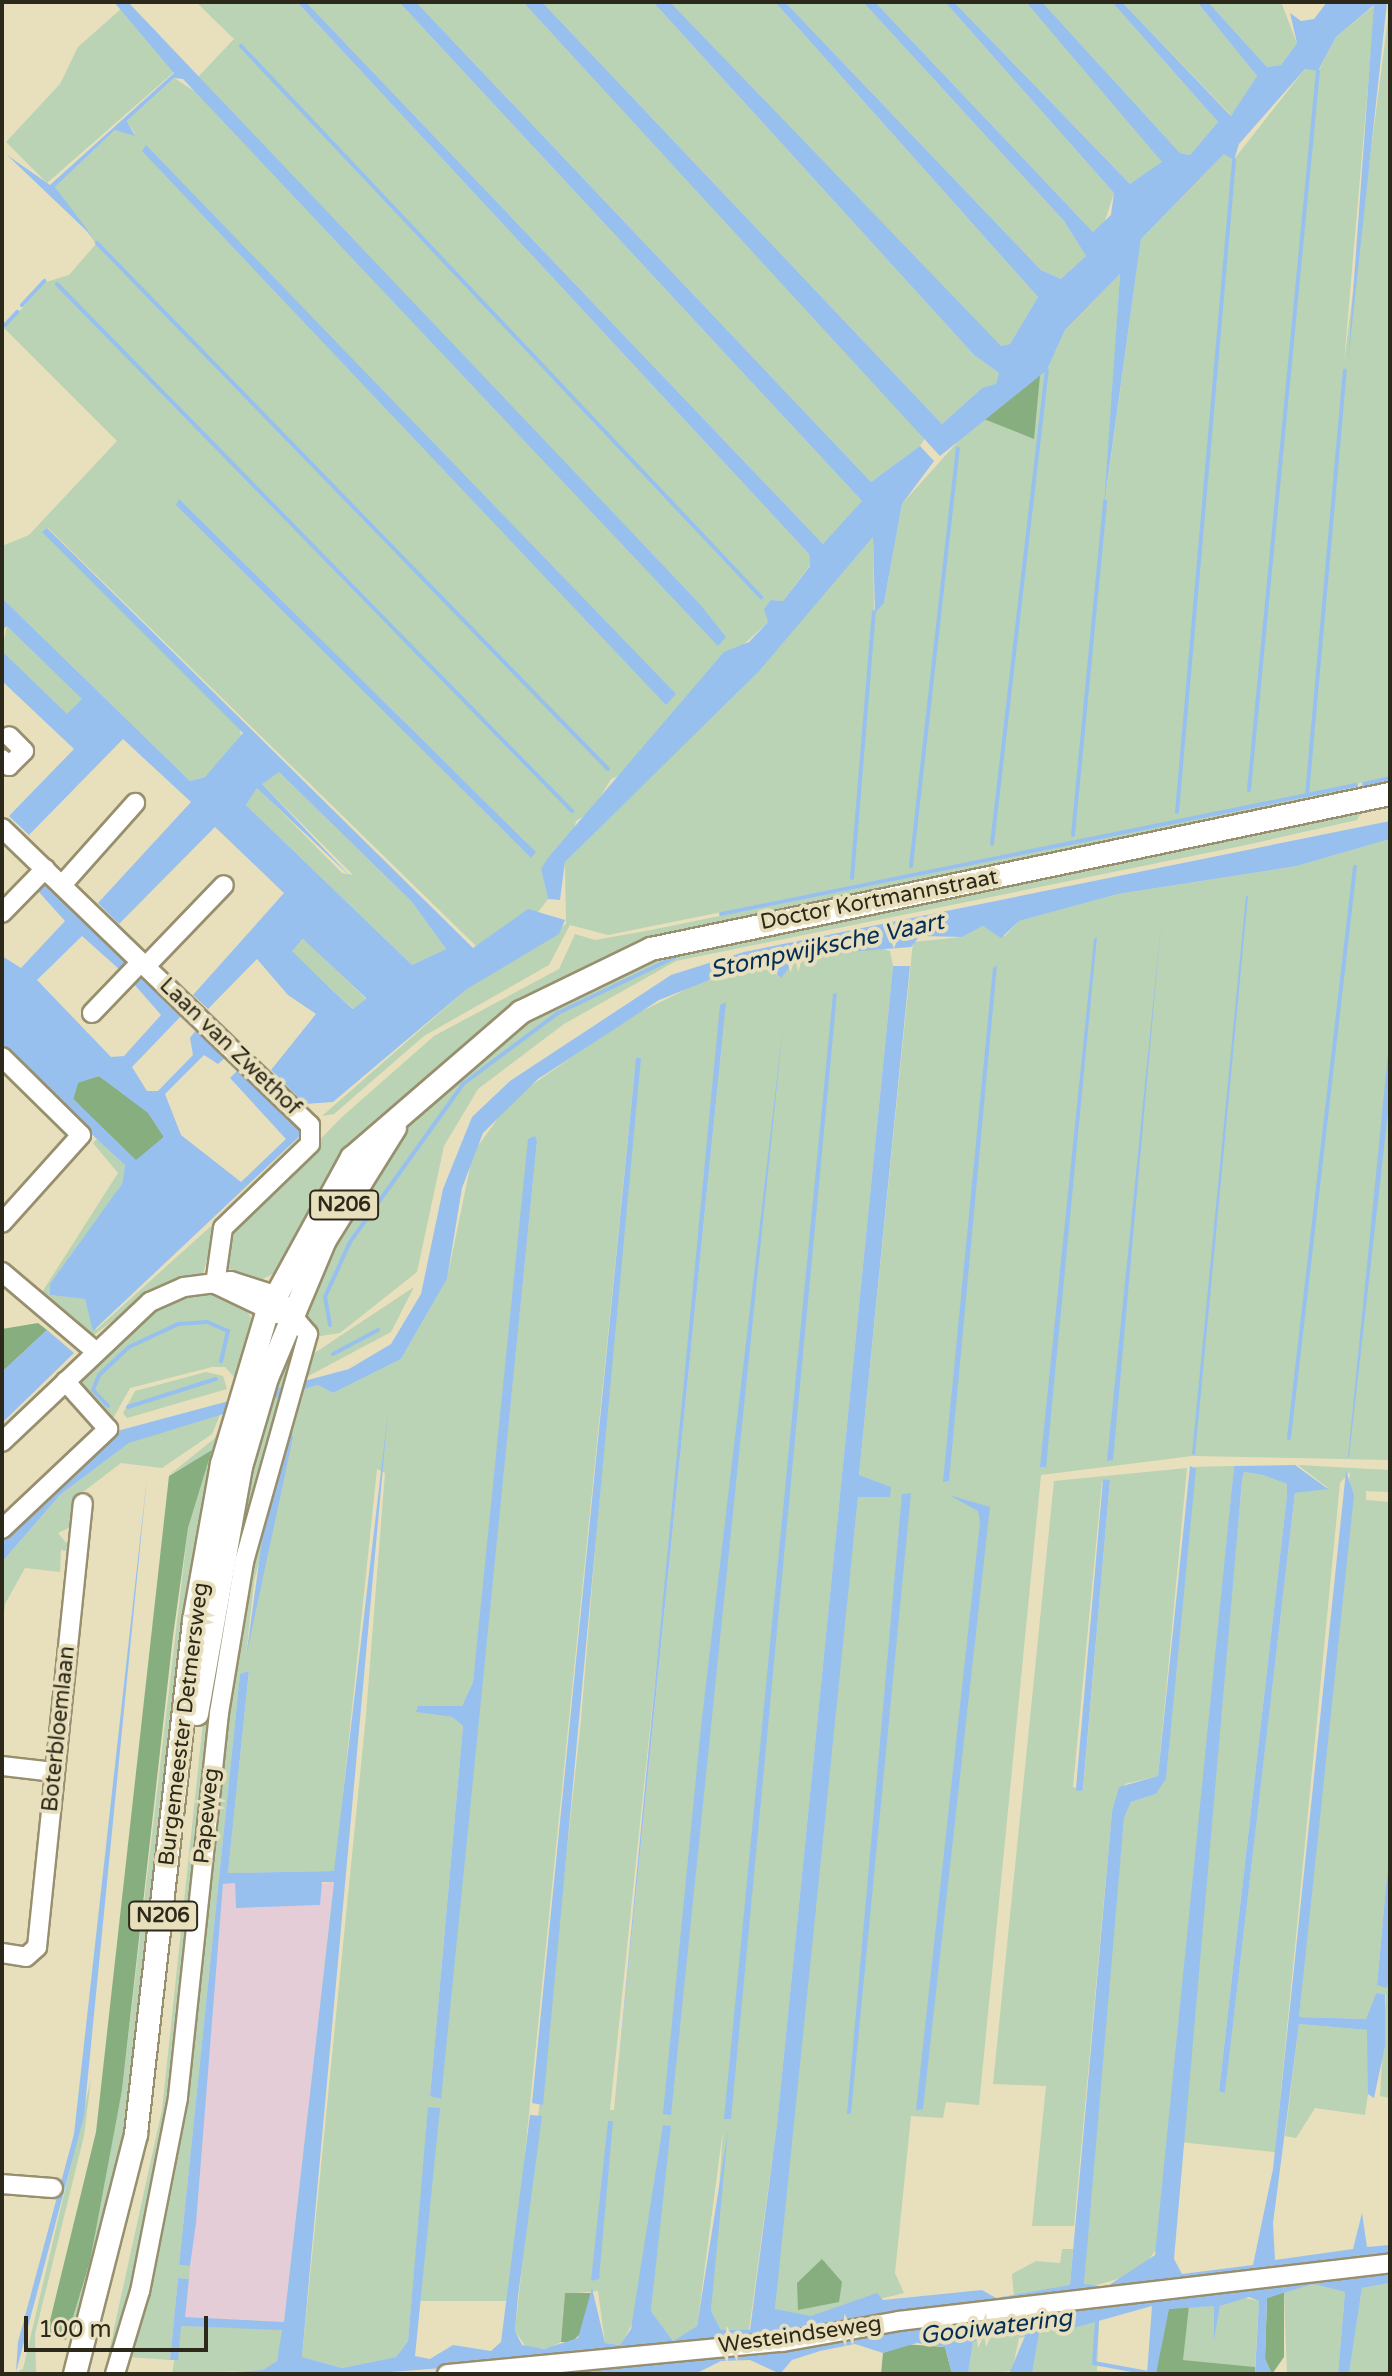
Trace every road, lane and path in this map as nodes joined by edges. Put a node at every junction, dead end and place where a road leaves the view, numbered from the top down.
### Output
1 (9, 736) dead end
2 (2, 759) edge
3 (1390, 794) edge
4 (135, 803) dead end
5 (2, 828) edge
6 (45, 869) junction
7 (62, 885) junction
8 (224, 885) dead end
9 (2, 913) edge
10 (144, 964) junction
11 (92, 1013) dead end
12 (2, 1057) edge
13 (412, 1103) junction
14 (2, 1223) edge
15 (2, 1272) edge
16 (215, 1284) junction
17 (271, 1304) junction
18 (292, 1317) junction
19 (95, 1351) junction
20 (65, 1381) junction
21 (2, 1442) edge
22 (83, 1503) dead end
23 (2, 1529) edge
24 (2, 1766) edge
25 (54, 1772) junction
26 (2, 1953) edge
27 (2, 2184) edge
28 (53, 2188) dead end
29 (1390, 2263) edge
30 (75, 2374) edge
31 (87, 2374) edge
32 (115, 2374) edge
33 (447, 2374) edge

1 - 2 street
3 - 13 main road, Doctor Kortmannstraat / N206
4 - 7 street
5 - 6 street, Laan van Zwethof
6 - 7 street, Laan van Zwethof
6 - 9 street
7 - 10 street, Laan van Zwethof
8 - 10 street, Laan van Zwethof
10 - 11 street, Laan van Zwethof
10 - 16 street, Laan van Zwethof
12 - 14 street
13 - 17 main road, Doctor Kortmannstraat / N206
13 - 18 main road, Doctor Kortmannstraat / N206
15 - 19 street
16 - 17 street
16 - 19 street
17 - 18 street
17 - 30 main road, Burgemeester Detmersweg / N206
18 - 31 main road, Burgemeester Detmersweg / N206
18 - 32 street, Papeweg
19 - 20 street
20 - 21 street
20 - 23 street
22 - 25 street, Boterbloemlaan
24 - 25 street
25 - 26 street, Boterbloemlaan
27 - 28 street
29 - 33 street, Westeindseweg

